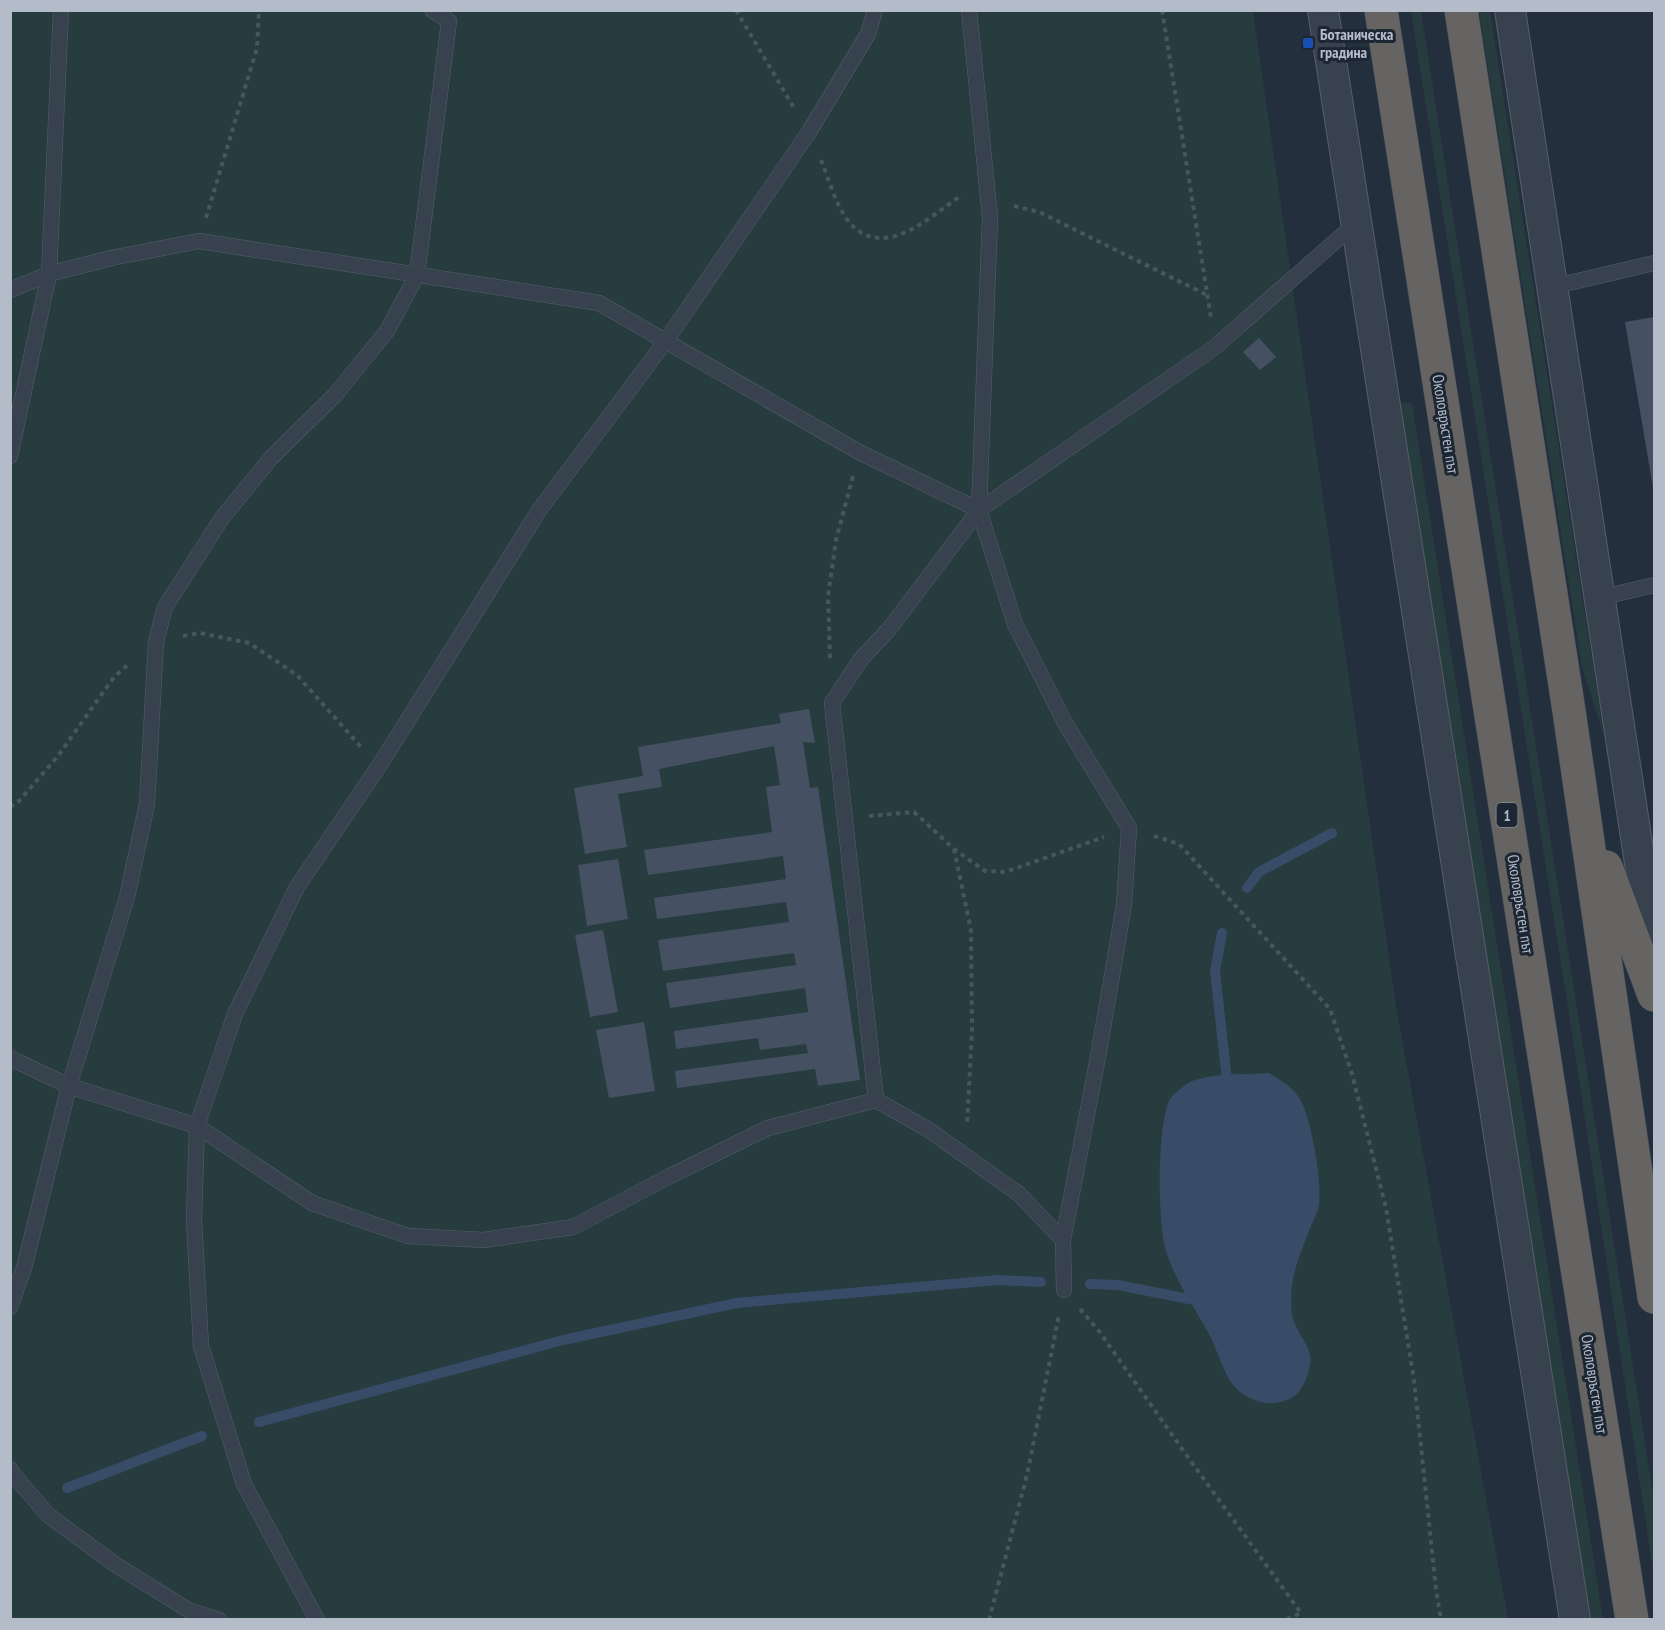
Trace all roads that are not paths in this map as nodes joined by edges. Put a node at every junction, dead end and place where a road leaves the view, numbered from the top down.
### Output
1 (61, 10) edge
2 (432, 10) edge
3 (875, 10) edge
4 (969, 10) edge
5 (1323, 10) edge
6 (1381, 10) edge
7 (1461, 10) edge
8 (1510, 10) edge
9 (1356, 223) junction
10 (1654, 263) edge
11 (49, 274) junction
12 (417, 275) junction
13 (1552, 287) junction
14 (10, 290) edge
15 (665, 342) junction
16 (10, 456) edge
17 (979, 510) junction
18 (1654, 585) edge
19 (1599, 597) junction
20 (1584, 810) junction
21 (1653, 938) edge
22 (1654, 995) edge
23 (10, 1058) edge
24 (69, 1086) junction
25 (876, 1100) junction
26 (197, 1126) junction
27 (1063, 1240) junction
28 (1064, 1290) road end
29 (1654, 1297) edge
30 (10, 1307) edge
31 (10, 1468) edge
32 (219, 1620) edge
33 (317, 1620) edge
34 (1575, 1620) edge
35 (1632, 1620) edge

1 - 11 lane
2 - 12 lane
3 - 15 lane
4 - 17 lane
5 - 9 street
6 - 35 highway, Околовръстен път / 1
7 - 20 highway
8 - 13 street
9 - 17 lane
9 - 34 street
10 - 13 lane
11 - 12 lane
11 - 14 lane
11 - 16 lane
12 - 15 lane
12 - 24 lane
13 - 19 street
15 - 17 lane
15 - 26 lane
17 - 25 lane
17 - 27 lane
18 - 19 lane
19 - 21 street
20 - 22 highway
20 - 29 highway
23 - 24 lane
24 - 26 lane
24 - 30 lane
25 - 26 lane
25 - 27 lane
26 - 33 lane
27 - 28 lane
31 - 32 lane

